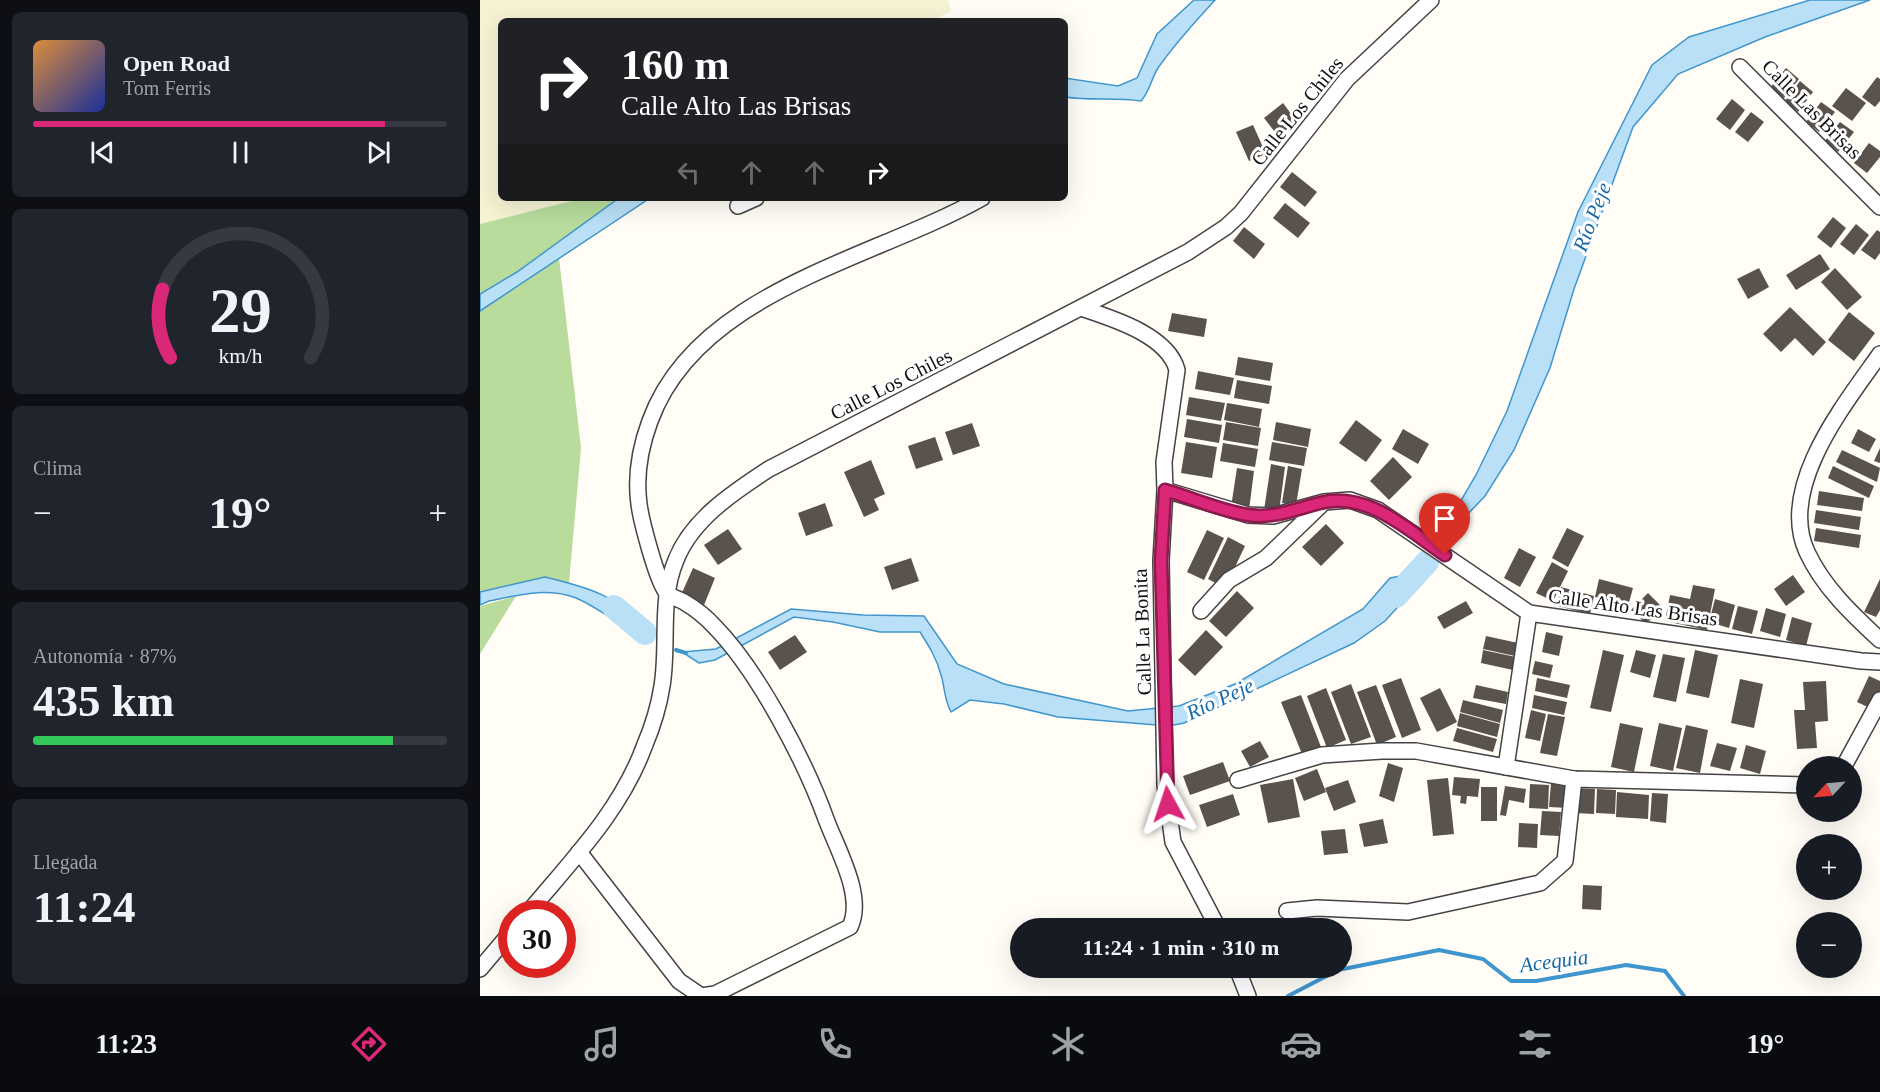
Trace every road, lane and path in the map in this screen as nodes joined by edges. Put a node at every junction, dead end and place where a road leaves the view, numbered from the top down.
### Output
1 (1426, 2) edge
2 (1740, 67) dead end
3 (749, 201) edge
4 (975, 201) edge
5 (738, 206) dead end
6 (1880, 207) edge
7 (1081, 308) junction
8 (1880, 354) edge
9 (1165, 490) junction
10 (1324, 502) junction
11 (666, 592) junction
12 (1201, 611) dead end
13 (1529, 613) junction
14 (1880, 640) edge
15 (1880, 662) edge
16 (1880, 700) edge
17 (1849, 756) edge
18 (1506, 767) junction
19 (1574, 779) junction
20 (1238, 780) dead end
21 (1796, 784) edge
22 (579, 852) junction
23 (539, 900) edge
24 (1287, 911) dead end
25 (1213, 918) edge
26 (498, 948) edge
27 (480, 969) edge
28 (1241, 978) edge
29 (1248, 996) edge

1 - 7 street, Calle Los Chiles
2 - 6 street, Calle Las Brisas
3 - 5 street
4 - 11 street
7 - 9 street, Calle La Bonita
7 - 11 street, Calle Los Chiles
8 - 14 street
9 - 10 street, Calle Alto Las Brisas
9 - 25 street, Calle La Bonita
10 - 12 street
10 - 13 street, Calle Alto Las Brisas
11 - 22 street, Calle Los Chiles
11 - 22 street
13 - 15 street, Calle Alto Las Brisas
13 - 18 street
16 - 17 street
18 - 19 street
18 - 20 street
19 - 21 street
19 - 24 street
22 - 23 street, Calle Los Chiles
26 - 27 street
28 - 29 street

